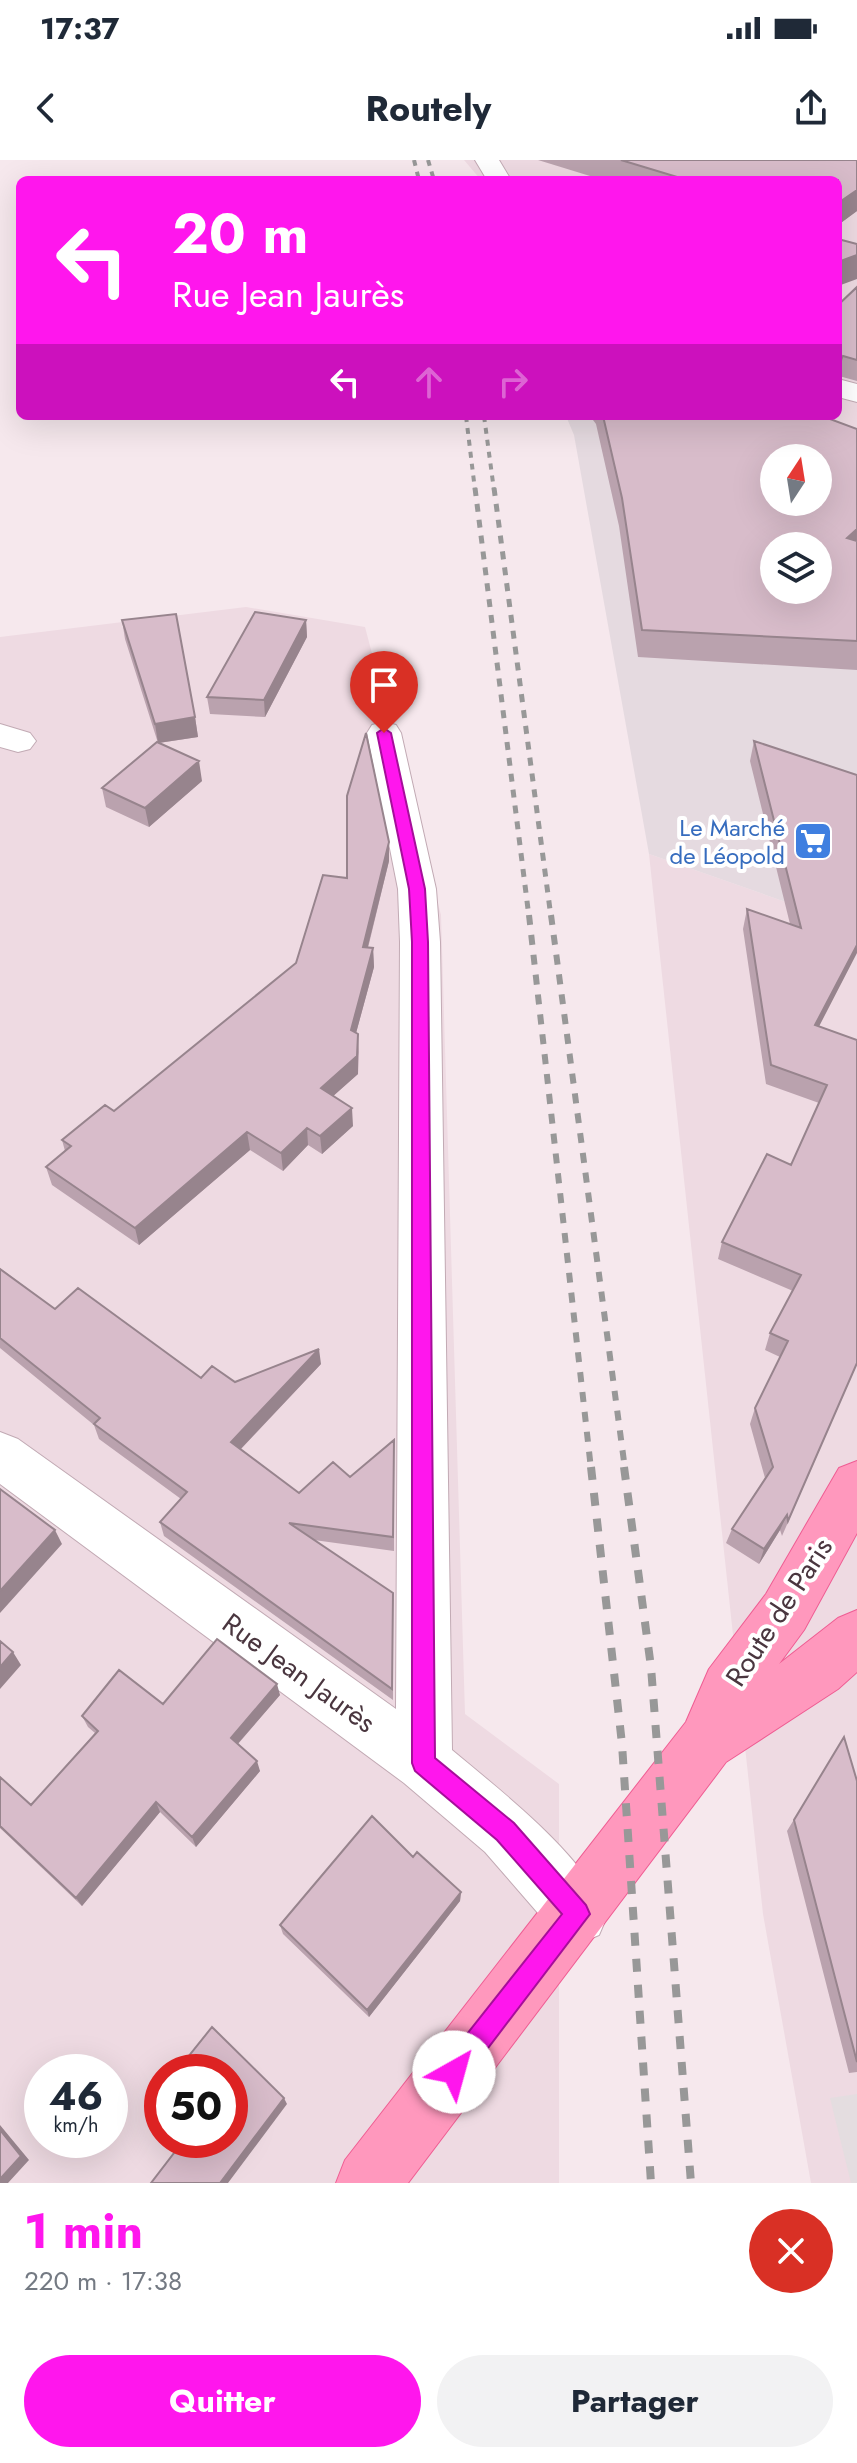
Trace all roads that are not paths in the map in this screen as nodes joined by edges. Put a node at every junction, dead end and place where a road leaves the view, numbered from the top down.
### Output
1 (384, 733) dead end
2 (0, 1455) edge
3 (857, 1484) edge
4 (857, 1636) edge
5 (706, 1742) junction
6 (424, 1763) junction
7 (578, 1914) junction
8 (368, 2183) edge

1 - 6 street
2 - 6 street, Rue Jean Jaurès
3 - 5 main road, Route de Paris
4 - 5 main road, Route de Paris
5 - 7 main road, Route de Paris
6 - 7 street, Rue Jean Jaurès
7 - 8 main road, Route de Paris

